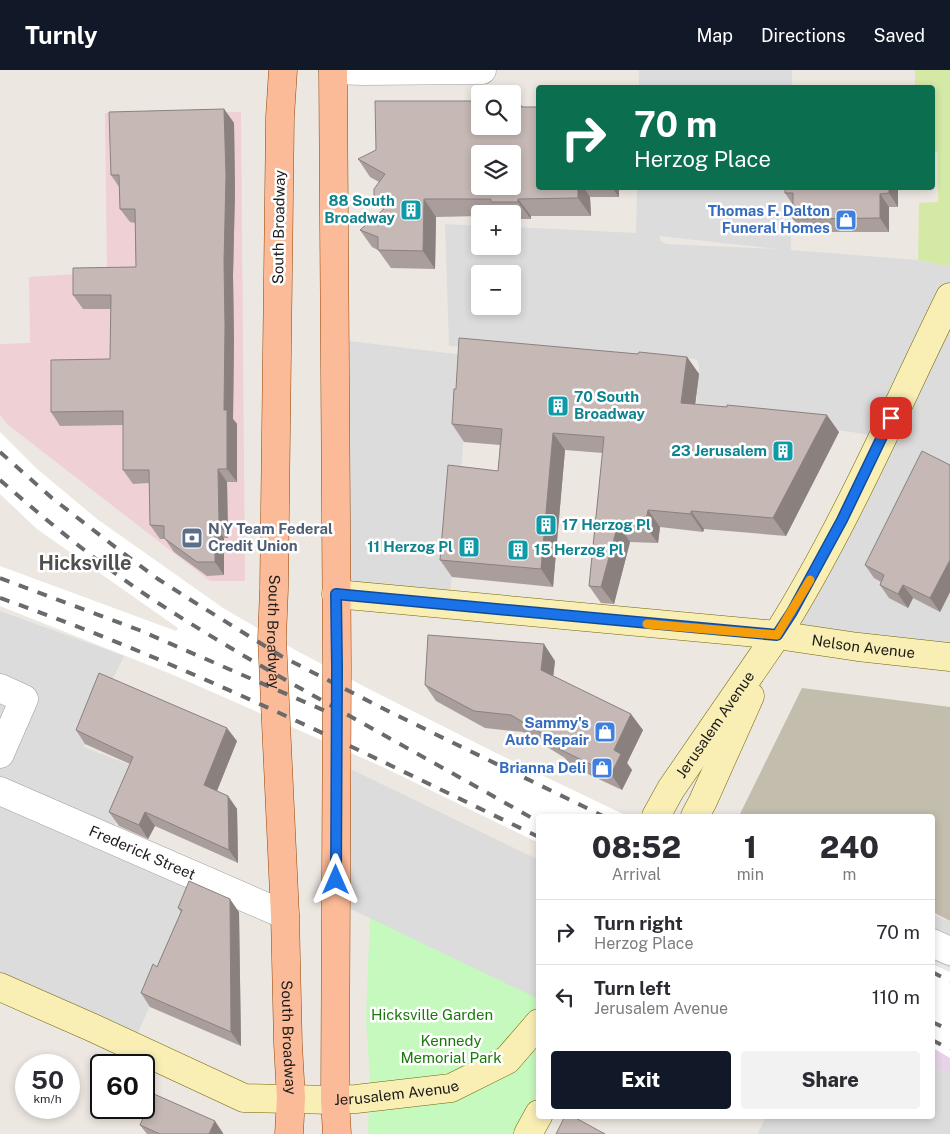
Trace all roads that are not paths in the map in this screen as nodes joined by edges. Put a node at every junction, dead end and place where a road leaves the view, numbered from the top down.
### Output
1 (282, 70) edge
2 (332, 70) edge
3 (482, 70) edge
4 (950, 297) edge
5 (336, 594) junction
6 (777, 635) junction
7 (950, 657) edge
8 (0, 688) edge
9 (0, 754) edge
10 (0, 791) edge
11 (699, 809) edge
12 (657, 814) edge
13 (285, 915) junction
14 (935, 944) edge
15 (950, 951) edge
16 (0, 988) edge
17 (536, 1026) edge
18 (291, 1098) junction
19 (336, 1100) junction
20 (536, 1119) edge
21 (289, 1134) edge
22 (337, 1134) edge
23 (528, 1134) edge

1 - 13 main road, South Broadway
2 - 3 street
2 - 5 main road
4 - 6 main road, Jerusalem Avenue
5 - 6 main road, Nelson Avenue
5 - 19 main road
6 - 7 main road, Nelson Avenue
6 - 11 main road, Jerusalem Avenue
6 - 12 main road, Jerusalem Avenue
8 - 9 street
10 - 13 street, Frederick Street
13 - 18 main road, South Broadway
14 - 15 street
16 - 18 main road, Jerusalem Avenue
17 - 19 main road, Jerusalem Avenue
18 - 19 main road, Jerusalem Avenue
18 - 21 main road, South Broadway
19 - 22 main road
20 - 23 main road

